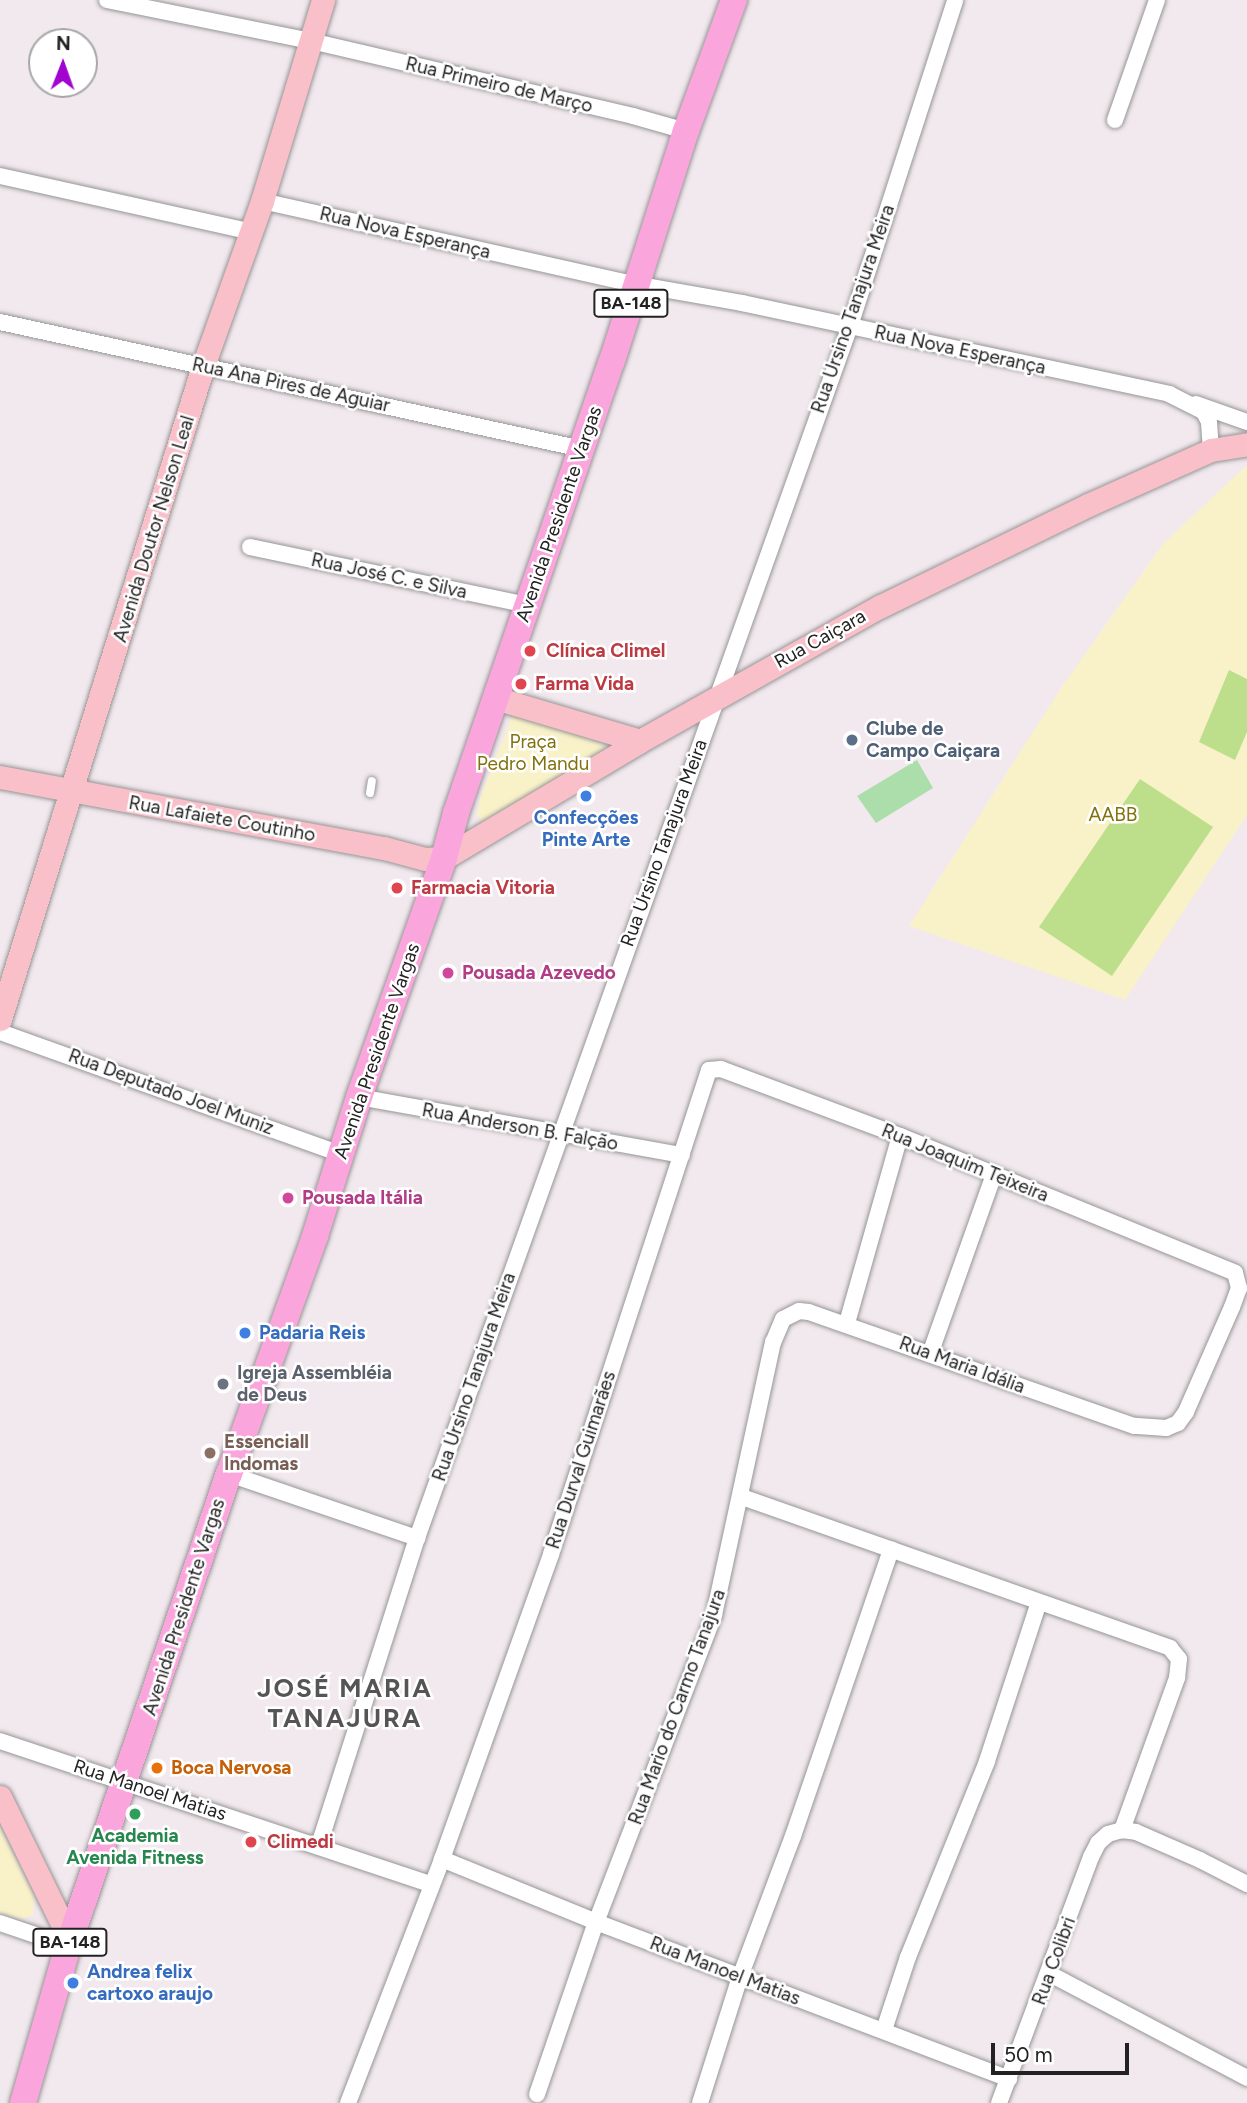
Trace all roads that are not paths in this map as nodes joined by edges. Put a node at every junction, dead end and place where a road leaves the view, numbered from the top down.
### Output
1 (107, 0) edge
2 (323, 0) edge
3 (734, 0) edge
4 (955, 0) edge
5 (1157, 0) edge
6 (311, 41) junction
7 (1115, 120) dead end
8 (686, 131) junction
9 (0, 176) edge
10 (262, 201) junction
11 (252, 232) junction
12 (636, 284) junction
13 (0, 323) edge
14 (850, 326) junction
15 (203, 366) junction
16 (1190, 402) junction
17 (1247, 422) edge
18 (1247, 444) edge
19 (582, 449) junction
20 (1211, 450) junction
21 (250, 547) dead end
22 (527, 605) junction
23 (495, 698) junction
24 (714, 701) junction
25 (640, 741) junction
26 (0, 778) edge
27 (372, 781) dead end
28 (73, 792) junction
29 (370, 793) dead end
30 (444, 858) junction
31 (0, 1019) edge
32 (0, 1032) edge
33 (721, 1069) joint
34 (359, 1097) junction
35 (559, 1134) junction
36 (900, 1136) junction
37 (341, 1154) junction
38 (682, 1155) junction
39 (995, 1174) junction
40 (789, 1314) joint
41 (847, 1323) junction
42 (930, 1354) junction
43 (1134, 1426) joint
44 (229, 1474) junction
45 (742, 1497) junction
46 (417, 1538) junction
47 (891, 1549) junction
48 (1039, 1602) junction
49 (0, 1741) edge
50 (125, 1783) junction
51 (0, 1797) edge
52 (1122, 1830) junction
53 (319, 1845) junction
54 (442, 1859) junction
55 (426, 1883) junction
56 (1247, 1884) edge
57 (596, 1922) junction
58 (0, 1923) edge
59 (69, 1943) junction
60 (1050, 1974) junction
61 (740, 1977) junction
62 (884, 2030) junction
63 (1247, 2078) edge
64 (1009, 2079) junction
65 (537, 2094) dead end
66 (23, 2103) edge
67 (348, 2103) edge
68 (701, 2103) edge
69 (999, 2103) edge

1 - 6 street, Rua Primeiro de Março
2 - 6 street, Avenida Doutor Nelson Leal
3 - 8 main road, Avenida Presidente Vargas / BA-148
4 - 14 street, Rua Ursino Tanajura Meira
5 - 7 street
6 - 8 street, Rua Primeiro de Março
6 - 10 street, Avenida Doutor Nelson Leal
8 - 12 main road, Avenida Presidente Vargas / BA-148
9 - 11 street
10 - 11 street, Avenida Doutor Nelson Leal
10 - 12 street, Rua Nova Esperança
11 - 15 street, Avenida Doutor Nelson Leal
12 - 14 street, Rua Nova Esperança
12 - 19 main road, Avenida Presidente Vargas / BA-148
13 - 15 street, Rua Ana Pires de Aguiar
14 - 16 street, Rua Nova Esperança
14 - 24 street, Rua Ursino Tanajura Meira
15 - 19 street, Rua Ana Pires de Aguiar
15 - 28 street, Avenida Doutor Nelson Leal
16 - 17 street, Rua Nova Esperança
16 - 20 street
18 - 20 street, Rua Caiçara
19 - 22 main road, Avenida Presidente Vargas / BA-148
20 - 24 street, Rua Caiçara
21 - 22 street, Rua José C. e Silva
22 - 23 main road, Avenida Presidente Vargas / BA-148
23 - 25 street
23 - 30 main road, Avenida Presidente Vargas / BA-148
24 - 25 street, Rua Caiçara
24 - 35 street, Rua Ursino Tanajura Meira
25 - 30 street, Rua Caiçara
26 - 28 street, Rua Lafaiete Coutinho
27 - 29 lane
28 - 30 street, Rua Lafaiete Coutinho
28 - 31 street, Avenida Doutor Nelson Leal
30 - 34 main road, Avenida Presidente Vargas / BA-148
32 - 37 street, Rua Deputado Joel Muniz
33 - 36 street, Rua Joaquim Teixeira
33 - 38 street, Rua Durval Guimarães
34 - 35 street, Rua Anderson B. Falção
34 - 37 main road, Avenida Presidente Vargas / BA-148
35 - 38 street, Rua Anderson B. Falção
35 - 46 street, Rua Ursino Tanajura Meira
36 - 39 street, Rua Joaquim Teixeira
36 - 41 street
37 - 44 main road, Avenida Presidente Vargas / BA-148
38 - 54 street, Rua Durval Guimarães
39 - 42 street
39 - 43 street, Rua Joaquim Teixeira
40 - 41 street, Rua Maria Idália
40 - 45 street, Rua Mario do Carmo Tanajura
41 - 42 street, Rua Maria Idália
42 - 43 street, Rua Maria Idália
44 - 46 street
44 - 50 main road, Avenida Presidente Vargas / BA-148
45 - 47 street
45 - 57 street, Rua Mario do Carmo Tanajura
46 - 53 street, Rua Ursino Tanajura Meira
47 - 48 street
47 - 61 street
48 - 52 street
48 - 62 street
49 - 50 street, Rua Manoel Matias
50 - 53 street, Rua Manoel Matias
50 - 59 main road, Avenida Presidente Vargas / BA-148
51 - 59 street
52 - 56 street
52 - 60 street, Rua Colibri
53 - 55 street, Rua Manoel Matias
54 - 55 street, Rua Durval Guimarães
54 - 57 street, Rua Manoel Matias
55 - 67 street, Rua Durval Guimarães
57 - 61 street, Rua Manoel Matias
57 - 65 street, Rua Mario do Carmo Tanajura
58 - 59 street
59 - 66 main road, Avenida Presidente Vargas / BA-148
60 - 63 street
60 - 64 street, Rua Colibri
61 - 62 street, Rua Manoel Matias
61 - 68 street
62 - 64 street, Rua Manoel Matias
64 - 69 street, Rua Colibri

